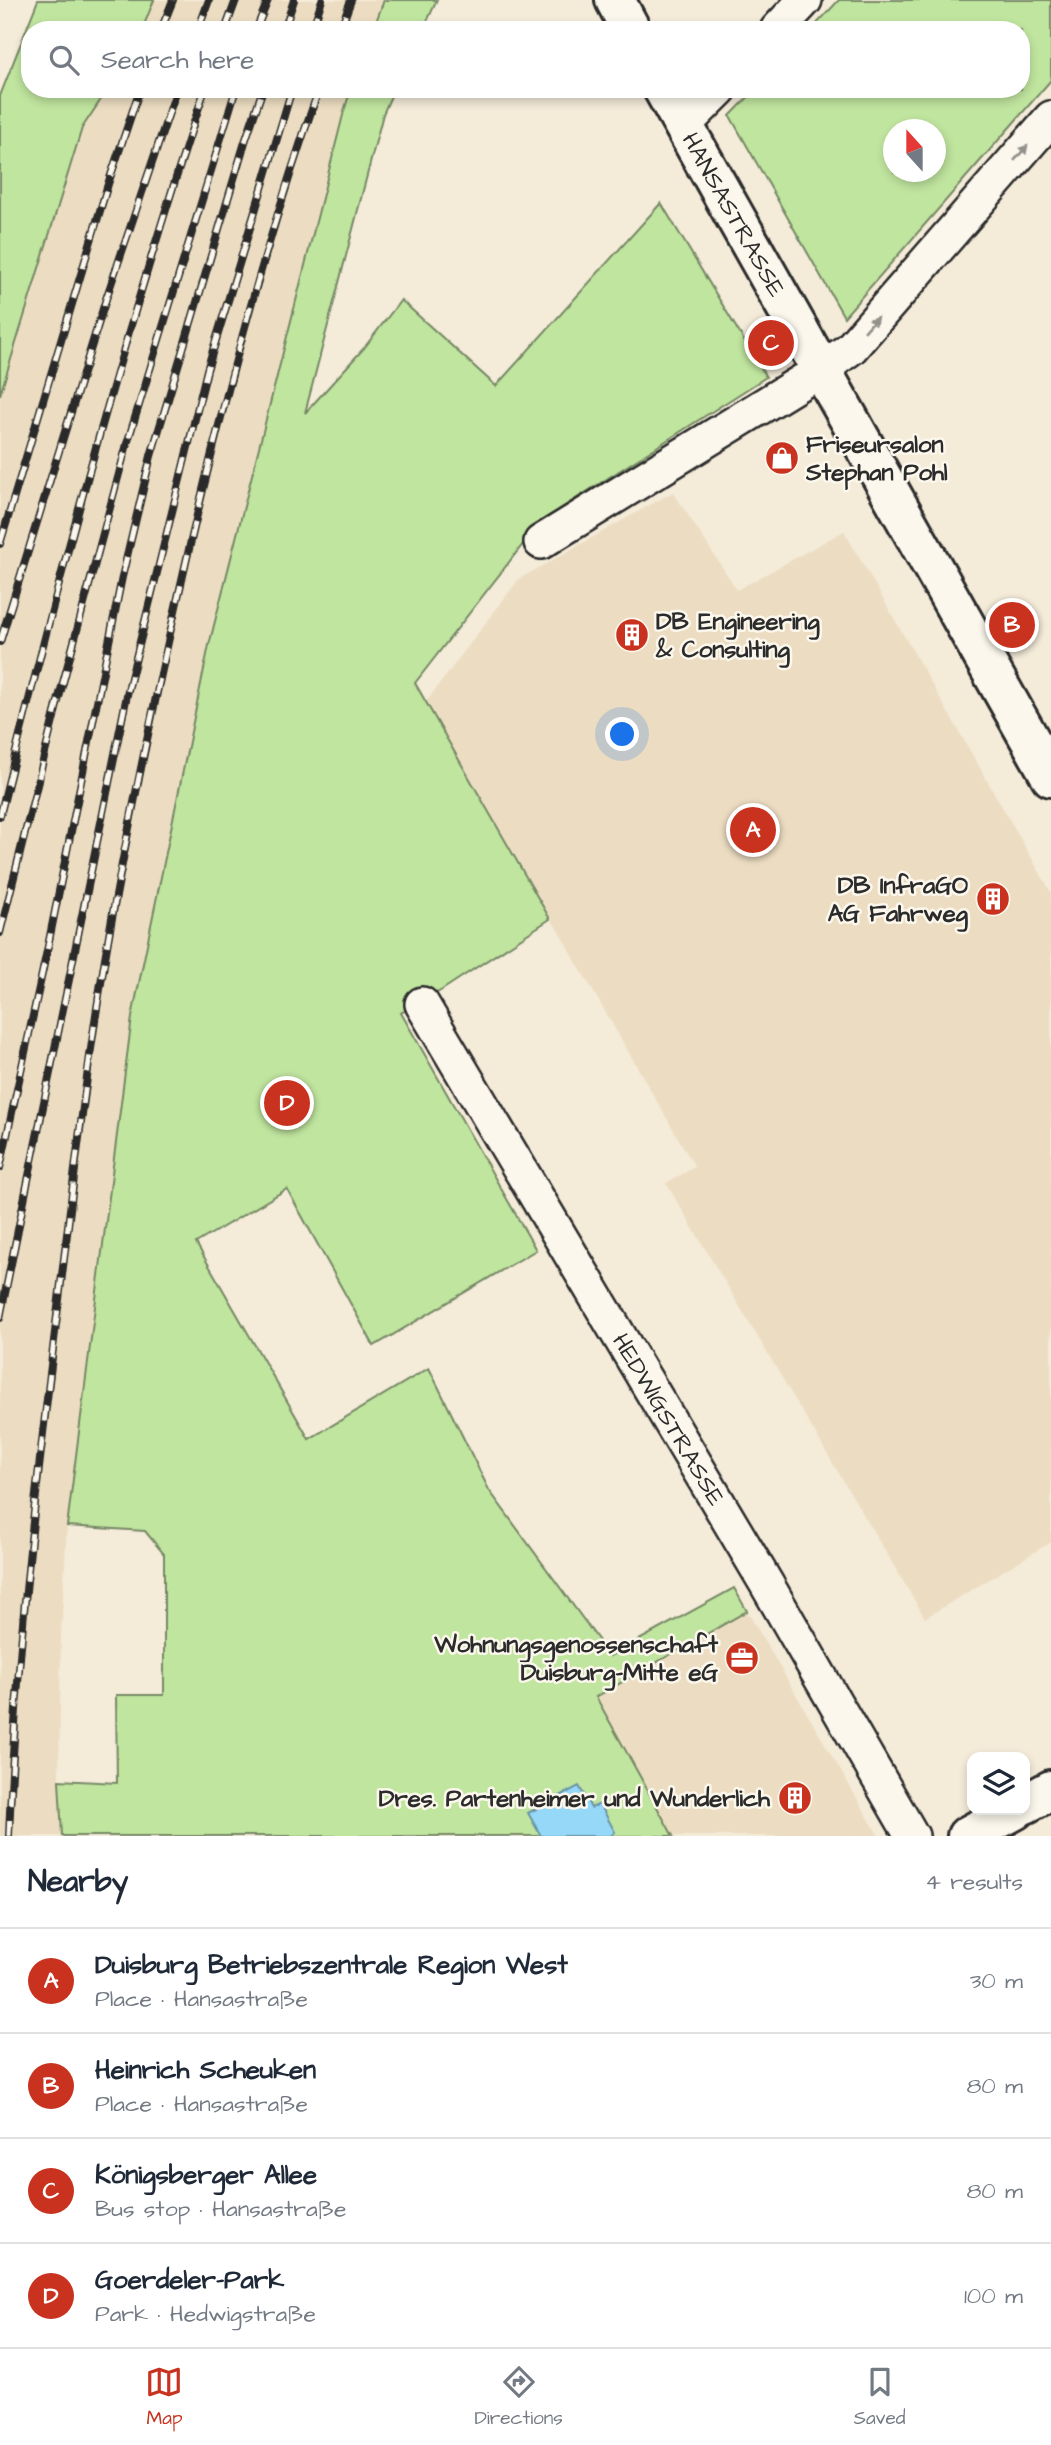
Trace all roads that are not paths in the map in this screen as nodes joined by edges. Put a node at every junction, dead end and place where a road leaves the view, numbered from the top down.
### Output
1 (615, 0) edge
2 (805, 0) edge
3 (626, 21) edge
4 (785, 21) edge
5 (668, 98) edge
6 (711, 98) edge
7 (1051, 118) edge
8 (683, 126) junction
9 (821, 370) junction
10 (541, 542) dead end
11 (1051, 777) edge
12 (422, 1004) dead end
13 (1051, 1790) edge
14 (1030, 1801) edge
15 (1007, 1815) edge
16 (1017, 1815) edge
17 (912, 1836) edge
18 (967, 1836) edge
19 (1016, 1836) edge

1 - 3 street
2 - 4 street
5 - 8 street, HANSASTRASSE
6 - 8 street
9 -> 7 street
8 - 9 street, HANSASTRASSE
9 - 10 street
9 - 11 street, HANSASTRASSE
12 - 17 street, HEDWIGSTRASSE
13 - 14 street
15 - 18 street
16 - 19 street

